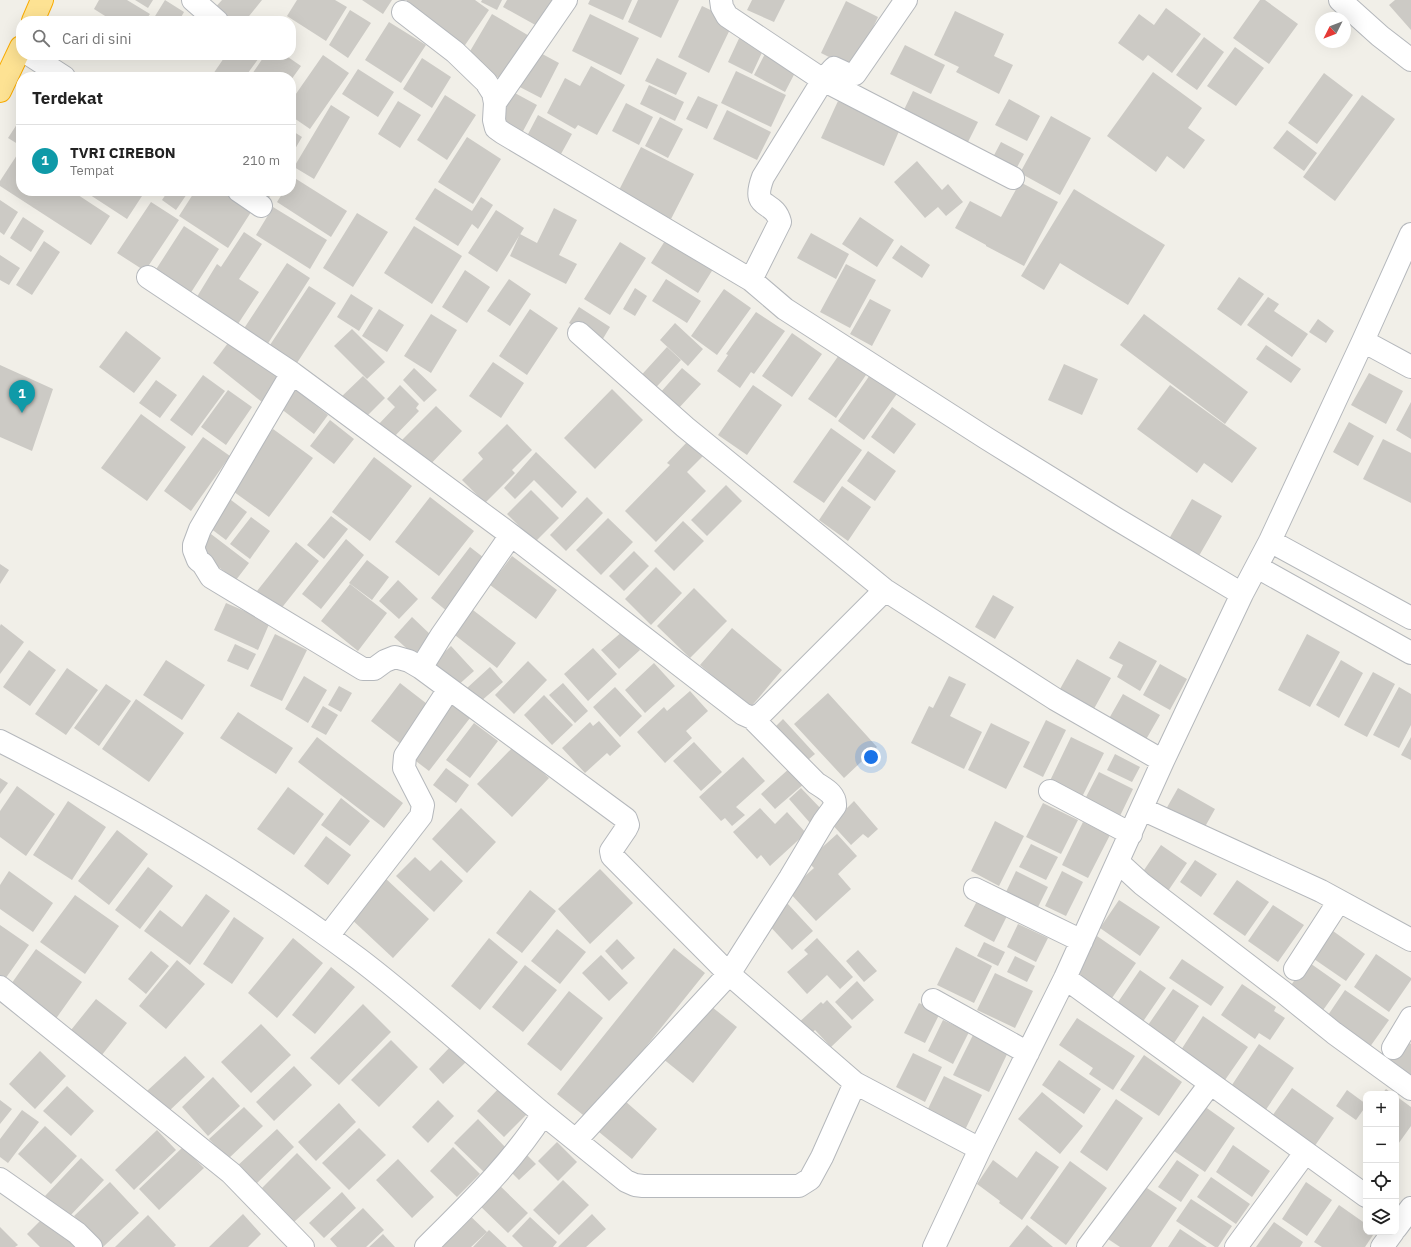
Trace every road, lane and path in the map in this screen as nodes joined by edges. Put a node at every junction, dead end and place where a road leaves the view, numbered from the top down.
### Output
1 (42, 0) edge
2 (194, 0) edge
3 (566, 0) edge
4 (721, 0) edge
5 (906, 0) edge
6 (1340, 0) edge
7 (402, 12) dead end
8 (35, 16) edge
9 (212, 16) edge
10 (16, 58) edge
11 (38, 60) edge
12 (1411, 60) edge
13 (56, 72) edge
14 (823, 80) junction
15 (0, 90) edge
16 (495, 103) junction
17 (1013, 178) dead end
18 (246, 196) edge
19 (261, 206) dead end
20 (1411, 234) edge
21 (148, 277) dead end
22 (751, 280) junction
23 (579, 333) dead end
24 (1363, 341) junction
25 (1411, 367) edge
26 (292, 373) junction
27 (511, 535) junction
28 (1270, 541) junction
29 (1256, 567) junction
30 (885, 590) junction
31 (1242, 594) junction
32 (1411, 618) edge
33 (1411, 653) edge
34 (421, 668) junction
35 (449, 689) junction
36 (752, 718) junction
37 (0, 741) edge
38 (1163, 761) junction
39 (1050, 791) dead end
40 (1142, 809) junction
41 (1131, 834) junction
42 (1118, 862) junction
43 (975, 889) dead end
44 (1339, 901) junction
45 (328, 936) junction
46 (1411, 940) edge
47 (1082, 942) junction
48 (1295, 969) dead end
49 (729, 974) junction
50 (1065, 978) junction
51 (0, 987) edge
52 (933, 1000) dead end
53 (1411, 1018) edge
54 (1393, 1048) dead end
55 (1028, 1053) junction
56 (855, 1083) junction
57 (1210, 1084) junction
58 (1411, 1089) edge
59 (543, 1114) junction
60 (576, 1140) junction
61 (980, 1150) junction
62 (1305, 1153) junction
63 (0, 1179) edge
64 (1363, 1194) edge
65 (1401, 1222) edge
66 (91, 1247) edge
67 (303, 1247) edge
68 (426, 1247) edge
69 (934, 1247) edge
70 (1088, 1247) edge
71 (1236, 1247) edge
72 (1382, 1247) edge

1 - 8 highway
2 - 9 street
3 - 16 street
4 - 14 street
5 - 14 street
6 - 12 street
7 - 16 street
10 - 15 highway
11 - 13 street
14 - 17 street
14 - 22 street
16 - 22 street
18 - 19 street
20 - 24 street
21 - 26 street
22 - 31 street
23 - 30 street
24 - 25 street
24 - 28 street
26 - 27 street
26 - 34 street
27 - 34 street
27 - 36 street
28 - 29 street
28 - 32 street
29 - 31 street
29 - 33 street
30 - 36 street
30 - 38 street
31 - 38 street
34 - 35 street
35 - 45 street
35 - 49 street
36 - 49 street
37 - 45 street
38 - 40 street
39 - 41 street
40 - 41 street
40 - 44 street
41 - 42 street
42 - 47 street
42 - 58 street
43 - 47 street
44 - 46 street
44 - 48 street
45 - 59 street
47 - 50 street
49 - 56 street
49 - 60 street
50 - 55 street
50 - 57 street
51 - 67 street
52 - 55 street
53 - 54 street
55 - 61 street
56 - 60 street
56 - 61 street
57 - 62 street
57 - 70 street
59 - 60 street
59 - 68 street
61 - 69 street
62 - 64 street
62 - 71 street
63 - 66 street
65 - 72 street

